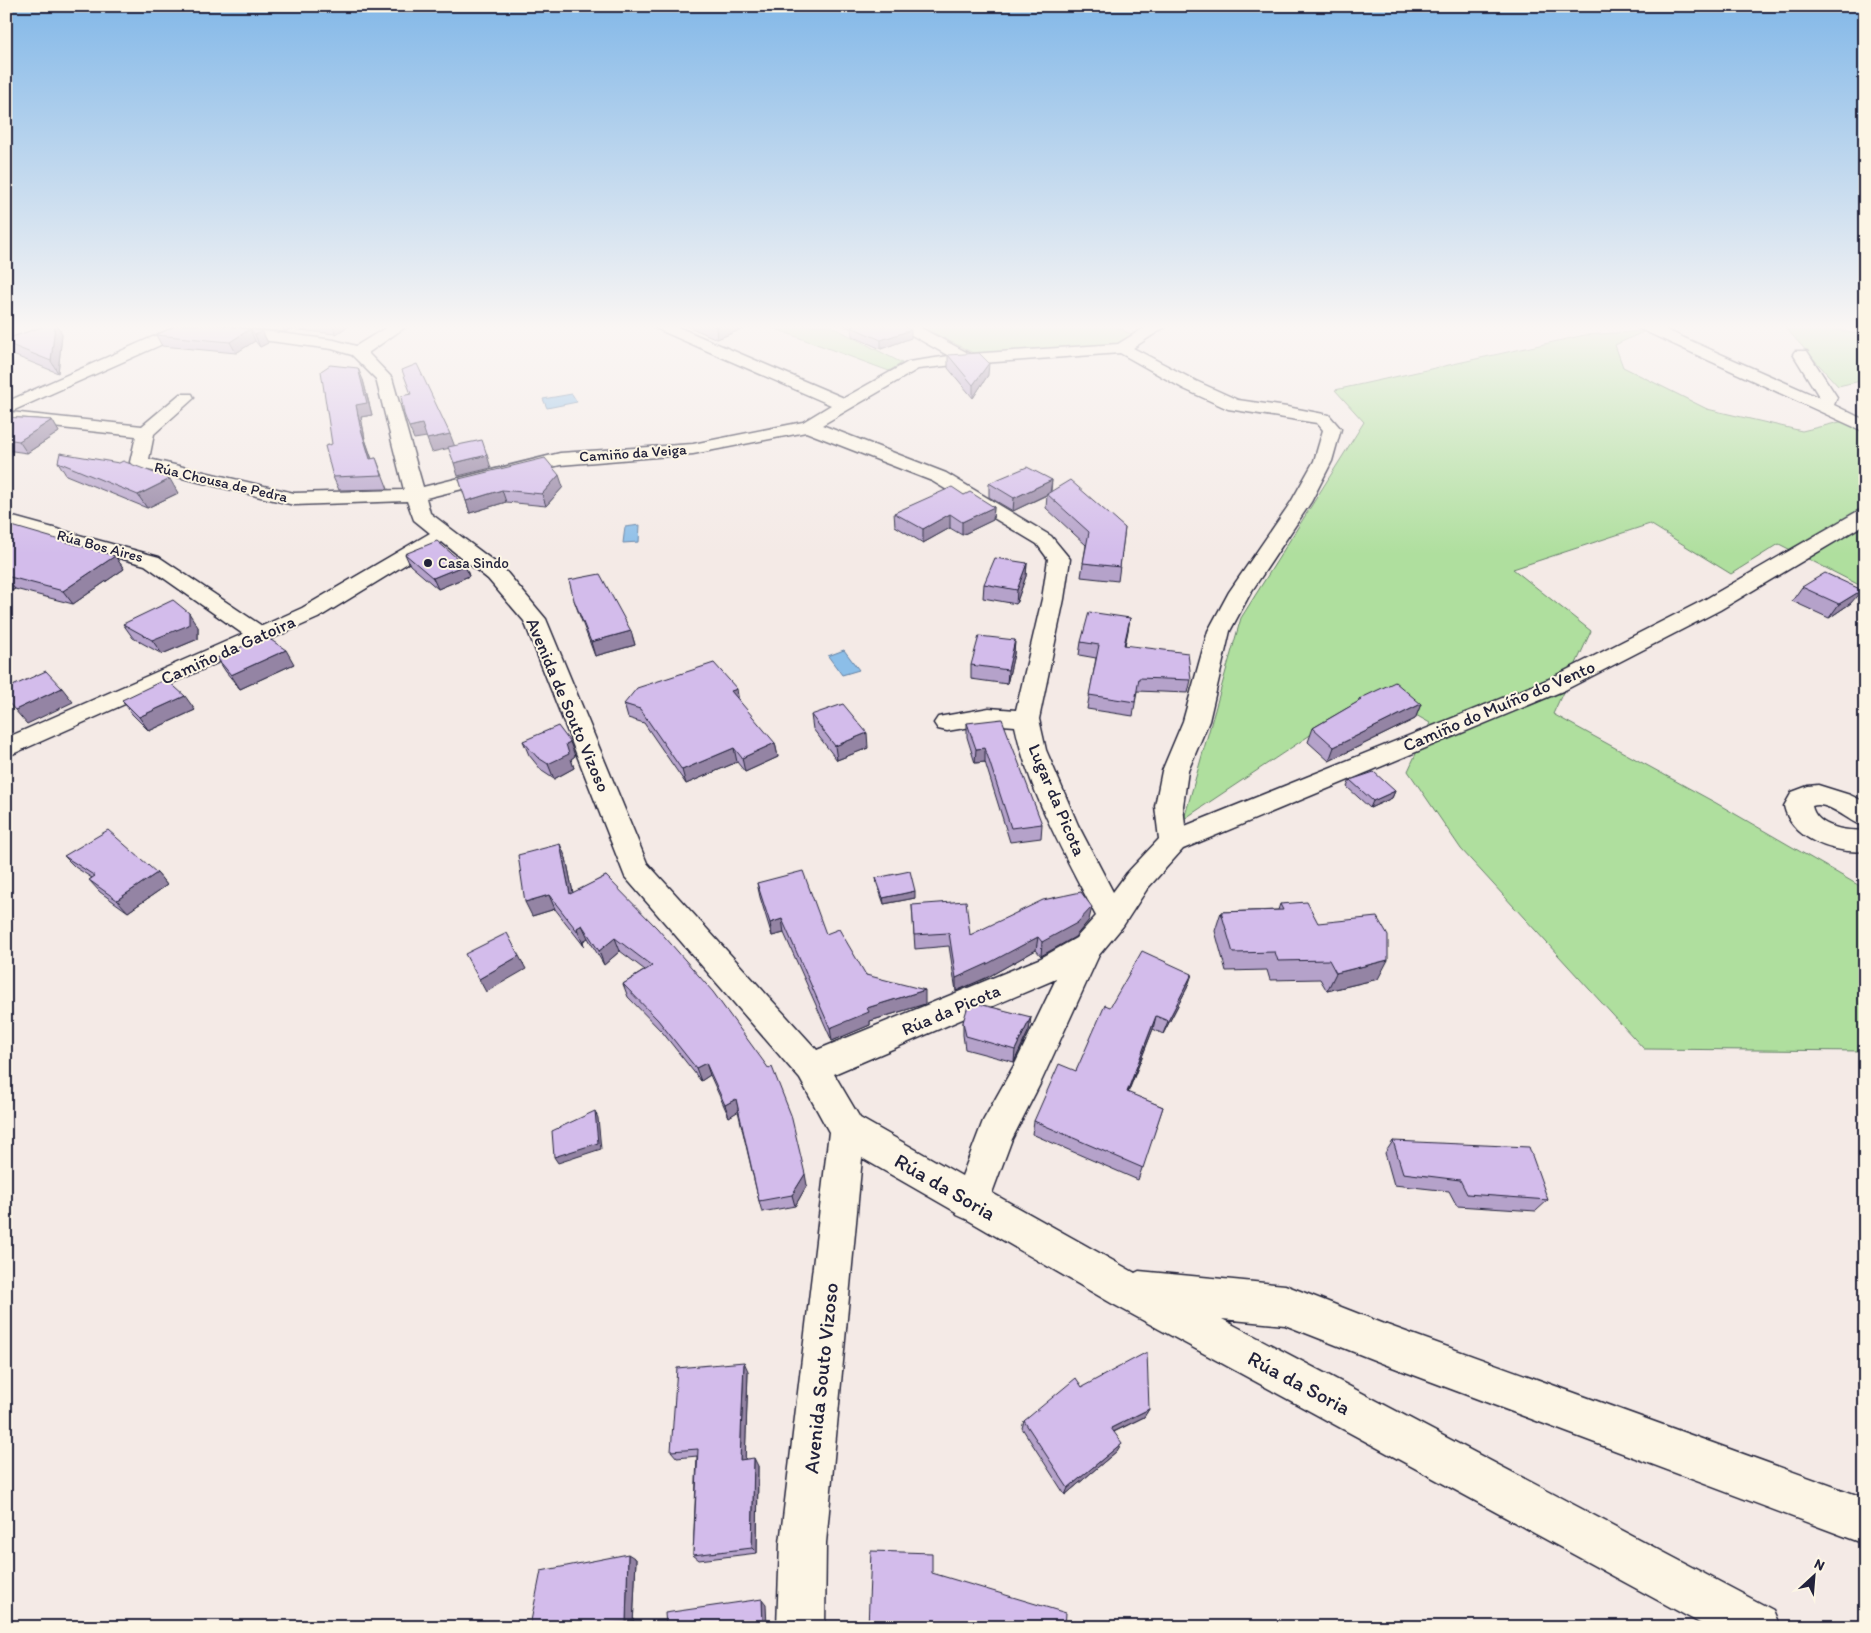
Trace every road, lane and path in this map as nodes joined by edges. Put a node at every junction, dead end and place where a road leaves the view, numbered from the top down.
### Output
1 (21, 401) edge
2 (182, 401) edge
3 (390, 401) edge
4 (836, 401) edge
5 (852, 401) edge
6 (1225, 401) edge
7 (1812, 401) edge
8 (1827, 401) edge
9 (845, 405) junction
10 (1825, 407) junction
11 (6, 408) edge
12 (6, 418) edge
13 (808, 426) junction
14 (1865, 427) edge
15 (146, 432) junction
16 (414, 495) junction
17 (1865, 516) edge
18 (6, 521) edge
19 (442, 534) junction
20 (261, 636) junction
21 (1026, 719) junction
22 (947, 723) dead end
23 (6, 748) edge
24 (1173, 842) junction
25 (1112, 918) junction
26 (1087, 947) junction
27 (812, 1068) junction
28 (847, 1130) junction
29 (970, 1202) junction
30 (1125, 1289) junction
31 (1865, 1521) edge
32 (801, 1627) edge
33 (1756, 1627) edge

1 - 11 street
2 - 15 street
3 - 16 street, Avenida de Souto Vizoso
4 - 9 street
5 - 9 street, Camiño da Veiga
6 - 24 street
7 - 10 street
8 - 10 street
9 - 13 street, Camiño da Veiga
10 - 14 street
12 - 15 street
13 - 16 street, Camiño da Veiga
13 - 21 street, Lugar da Picota
15 - 16 street, Rúa Chousa de Pedra
16 - 19 street, Avenida de Souto Vizoso
17 - 24 street, Camiño do Muíño do Vento
18 - 20 street, Rúa Bos Aires
19 - 20 street, Camiño da Gatoira
19 - 27 street, Avenida de Souto Vizoso
20 - 23 street, Camiño da Gatoira
21 - 22 street
21 - 25 street, Lugar da Picota
24 - 25 street
25 - 26 street
26 - 27 street, Rúa da Picota
26 - 29 street
27 - 28 street, Avenida de Souto Vizoso
28 - 29 street, Rúa da Soria
28 - 32 street, Avenida Souto Vizoso
29 - 30 street, Rúa da Soria
30 - 31 street
30 - 33 street, Rúa da Soria

